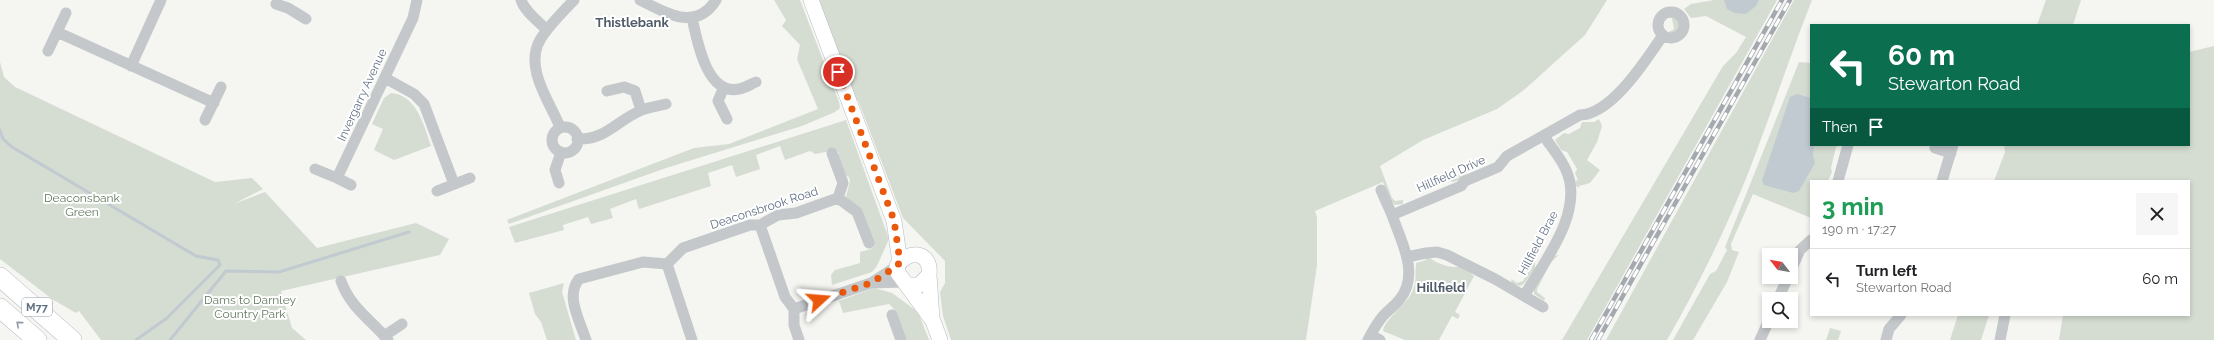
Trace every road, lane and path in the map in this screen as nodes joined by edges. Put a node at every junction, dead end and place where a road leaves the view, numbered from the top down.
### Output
1 (161, 0) edge
2 (417, 0) edge
3 (521, 0) edge
4 (574, 0) edge
5 (640, 0) edge
6 (716, 0) edge
7 (811, 0) edge
8 (276, 4) dead end
9 (290, 4) edge
10 (66, 13) dead end
11 (692, 18) junction
12 (306, 19) dead end
13 (547, 30) junction
14 (57, 32) junction
15 (1663, 35) dead end
16 (48, 51) dead end
17 (131, 66) junction
18 (385, 78) junction
19 (756, 82) dead end
20 (221, 87) dead end
21 (724, 87) junction
22 (607, 91) dead end
23 (214, 103) junction
24 (666, 104) dead end
25 (642, 110) junction
26 (727, 119) dead end
27 (205, 120) dead end
28 (560, 127) junction
29 (1544, 136) junction
30 (577, 139) junction
31 (1848, 146) edge
32 (1935, 148) dead end
33 (1952, 149) edge
34 (561, 152) junction
35 (832, 152) dead end
36 (316, 169) dead end
37 (337, 178) junction
38 (470, 178) dead end
39 (1838, 180) edge
40 (1942, 180) edge
41 (559, 183) dead end
42 (454, 184) junction
43 (351, 185) dead end
44 (1381, 190) dead end
45 (437, 191) dead end
46 (838, 198) junction
47 (1392, 215) junction
48 (894, 220) junction
49 (760, 225) junction
50 (1810, 241) edge
51 (869, 243) dead end
52 (1798, 254) edge
53 (923, 257) junction
54 (1407, 257) junction
55 (667, 264) junction
56 (899, 264) junction
57 (929, 275) junction
58 (0, 277) edge
59 (341, 281) dead end
60 (871, 283) junction
61 (906, 284) junction
62 (1524, 296) junction
63 (1543, 307) dead end
64 (0, 308) edge
65 (794, 309) junction
66 (892, 315) dead end
67 (1900, 316) edge
68 (2005, 316) edge
69 (933, 321) junction
70 (402, 324) dead end
71 (1765, 328) edge
72 (386, 338) edge
73 (1373, 338) edge
74 (37, 340) edge
75 (72, 340) edge
76 (586, 340) edge
77 (692, 340) edge
78 (799, 340) edge
79 (901, 340) edge
80 (940, 340) edge
81 (1760, 340) edge
82 (1886, 340) edge
83 (2000, 340) edge

1 - 17 street
2 - 18 street, Invergarry Avenue
3 - 13 street
4 - 13 street
5 - 11 street
6 - 11 street
7 - 48 main road
8 - 9 street
9 - 12 street
10 - 14 street
11 - 21 street
13 - 28 street
14 - 16 street
14 - 17 street
15 - 29 street, Hillfield Drive
17 - 23 street
18 - 37 street, Invergarry Avenue
18 - 42 street
19 - 21 street
20 - 23 street
21 - 26 street
22 - 25 street
23 - 27 street
24 - 25 street
25 - 30 street
28 - 30 street
28 - 34 street
29 - 47 street, Hillfield Drive
29 - 62 street, Hillfield Brae
30 - 34 street
31 - 39 street
32 - 33 street
33 - 40 street
34 - 41 street
35 - 46 street
36 - 37 street
37 - 43 street
38 - 42 street
42 - 45 street
44 - 47 street
46 - 49 street, Deaconsbrook Road
46 - 51 street
47 - 54 street
48 - 53 main road
48 - 56 main road
49 - 55 street, Deaconsbrook Road
49 - 65 street
50 - 52 street
53 - 56 main road
53 - 57 main road
54 - 62 street, Hillfield Brae
54 - 73 street
55 - 76 street
55 - 77 street
56 - 60 street
56 - 61 main road
57 - 61 main road
57 - 69 main road
58 - 75 highway, M77
59 - 72 street
60 - 61 street
60 - 65 street
61 - 69 main road
62 - 63 street, Hillfield Brae
74 -> 64 highway, M77
65 - 78 street
66 - 79 street
67 - 82 street
68 - 83 street
69 - 80 main road
70 - 72 street
71 - 81 street

